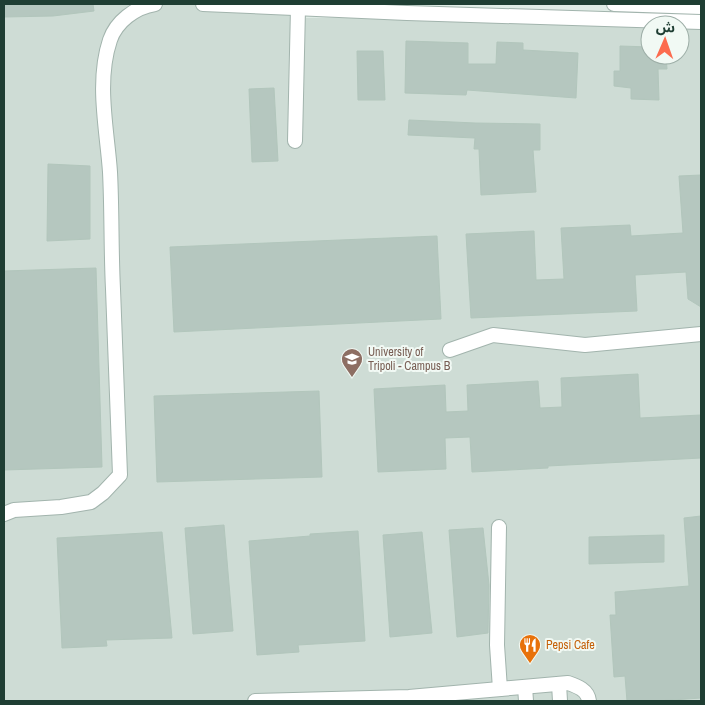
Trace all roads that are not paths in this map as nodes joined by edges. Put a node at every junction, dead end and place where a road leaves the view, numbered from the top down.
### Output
1 (150, 4) edge
2 (155, 4) edge
3 (202, 4) edge
4 (614, 4) edge
5 (701, 7) edge
6 (298, 8) junction
7 (701, 22) edge
8 (295, 141) dead end
9 (701, 334) edge
10 (450, 350) dead end
11 (4, 514) edge
12 (499, 527) dead end
13 (559, 684) junction
14 (525, 687) junction
15 (500, 689) junction
16 (484, 696) edge
17 (448, 697) edge
18 (369, 699) edge
19 (409, 699) edge
20 (298, 700) edge
21 (336, 700) edge
22 (257, 701) edge
23 (526, 701) edge
24 (560, 701) edge
25 (589, 701) edge

1 - 2 street
1 - 11 street
3 - 6 street
4 - 5 street
6 - 7 street
6 - 8 street
9 - 10 street
12 - 15 street
13 - 14 street
13 - 24 street
13 - 25 street
14 - 15 street
14 - 23 street
15 - 16 street
16 - 17 street
17 - 19 street
18 - 19 street
18 - 21 street
20 - 21 street
20 - 22 street

